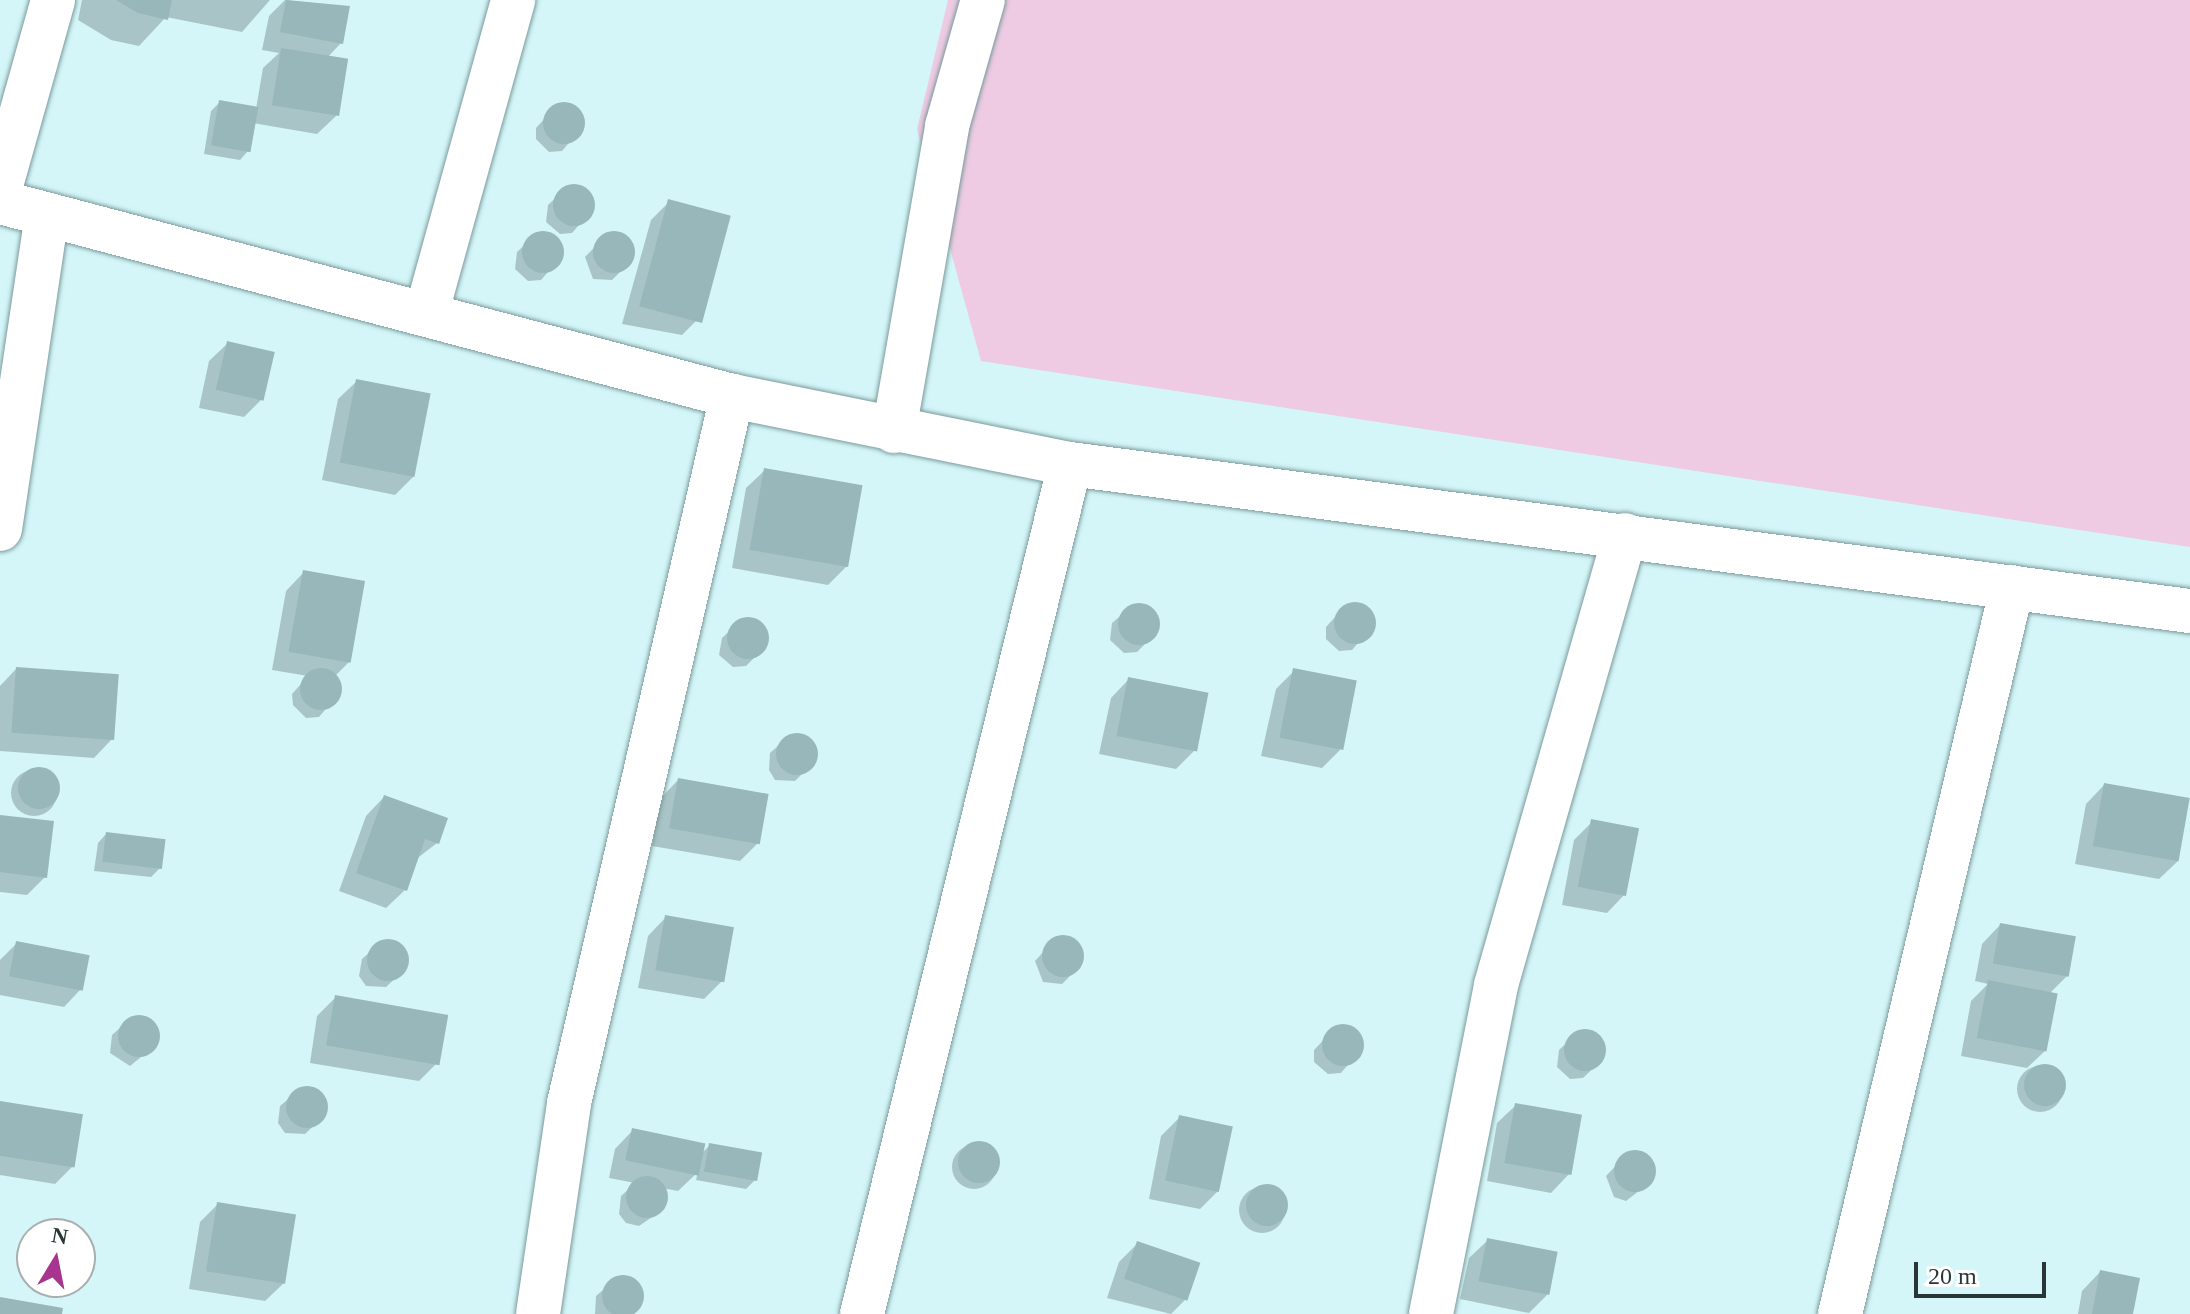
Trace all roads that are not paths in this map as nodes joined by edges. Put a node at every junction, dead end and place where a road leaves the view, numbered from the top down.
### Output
1 (53, 0) edge
2 (513, 0) edge
3 (983, 0) edge
4 (0, 189) edge
5 (0, 202) edge
6 (47, 214) junction
7 (427, 311) junction
8 (732, 396) junction
9 (894, 431) junction
10 (1070, 464) junction
11 (0, 529) edge
12 (1625, 535) junction
13 (2012, 587) junction
14 (2190, 611) edge
15 (538, 1314) edge
16 (862, 1314) edge
17 (1431, 1314) edge
18 (1840, 1314) edge

1 - 4 street
2 - 7 street
3 - 9 street
5 - 6 street
6 - 7 street
6 - 11 street
7 - 8 street
8 - 9 street
8 - 15 street
9 - 10 street
10 - 12 street
10 - 16 street
12 - 13 street
12 - 17 street
13 - 14 street
13 - 18 street

